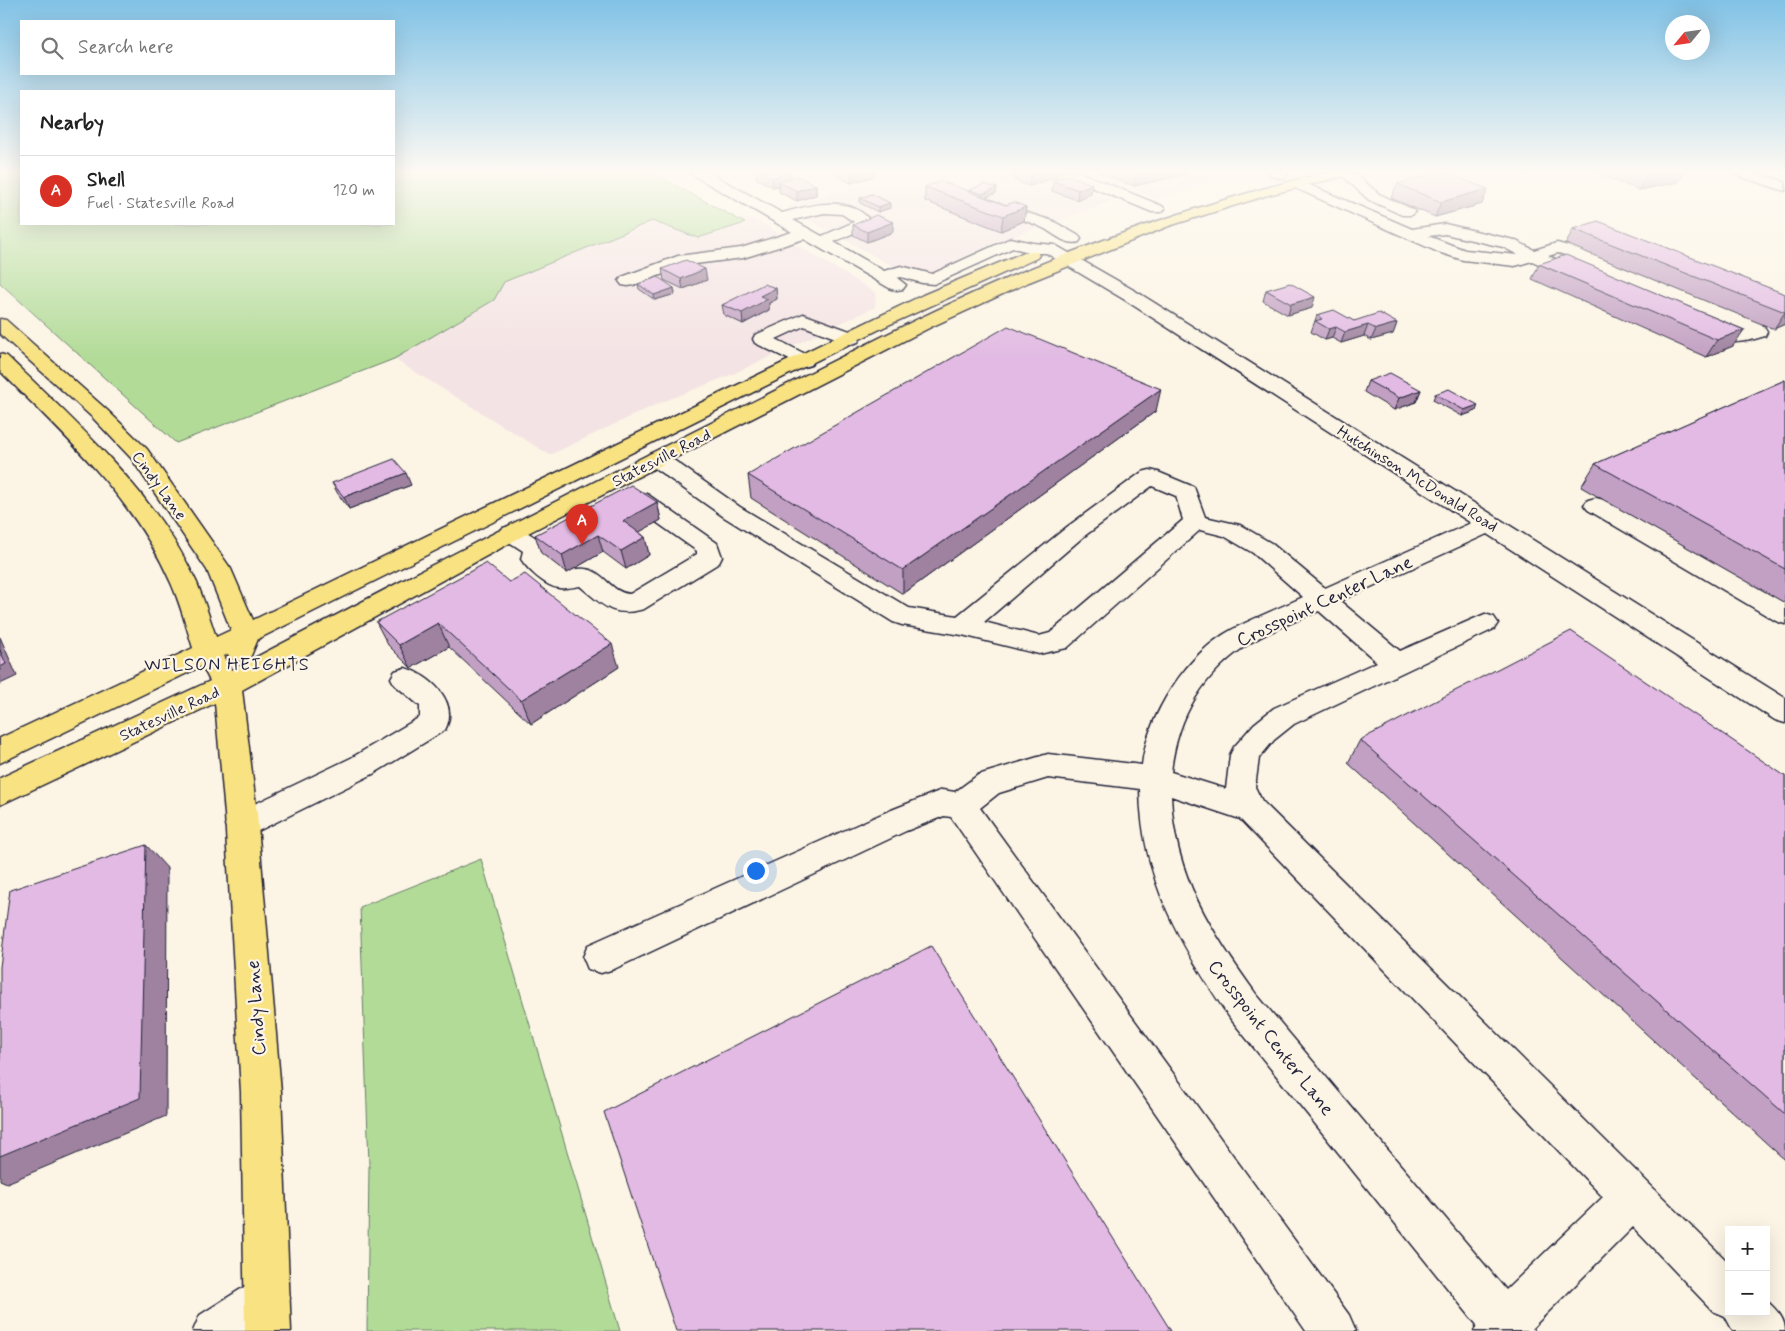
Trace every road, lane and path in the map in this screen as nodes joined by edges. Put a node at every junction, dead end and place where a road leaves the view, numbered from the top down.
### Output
1 (805, 234) joint
2 (837, 234) edge
3 (1057, 234) edge
4 (1087, 234) edge
5 (1121, 234) edge
6 (1411, 234) edge
7 (1468, 234) edge
8 (820, 242) junction
9 (1049, 248) junction
10 (1072, 249) junction
11 (1533, 256) junction
12 (952, 270) junction
13 (882, 277) junction
14 (973, 279) junction
15 (628, 281) dead end
16 (1595, 282) edge
17 (927, 301) junction
18 (1691, 323) edge
19 (0, 324) edge
20 (851, 338) junction
21 (0, 360) edge
22 (804, 361) junction
23 (657, 459) junction
24 (602, 505) junction
25 (1596, 505) dead end
26 (1195, 522) junction
27 (1491, 523) junction
28 (511, 534) junction
29 (536, 548) junction
30 (1323, 599) junction
31 (1785, 615) edge
32 (1485, 623) dead end
33 (962, 626) junction
34 (246, 635) junction
35 (208, 653) junction
36 (1397, 664) junction
37 (405, 678) dead end
38 (227, 685) junction
39 (1785, 712) edge
40 (0, 751) edge
41 (1156, 779) junction
42 (0, 792) edge
43 (960, 805) junction
44 (1251, 810) junction
45 (241, 824) junction
46 (600, 957) dead end
47 (1633, 1197) junction
48 (1725, 1291) edge
49 (268, 1314) edge
50 (1750, 1316) edge
51 (1504, 1329) edge
52 (216, 1331) edge
53 (1333, 1331) edge
54 (1765, 1331) edge

1 - 8 street
1 - 15 street
2 - 8 street
3 - 10 street
4 - 10 main road, Statesville Road
5 - 10 main road, Statesville Road
6 - 11 street
7 - 11 street
8 - 13 street
9 - 10 street, Hutchinson McDonald Road
9 - 12 street
9 - 14 main road, Statesville Road
10 - 23 main road, Statesville Road
10 - 27 street, Hutchinson McDonald Road
11 - 16 street
11 - 18 street
12 - 13 street
12 - 14 street
13 - 17 street
14 - 17 main road, Statesville Road
17 - 20 main road, Statesville Road
19 - 34 main road, Cindy Lane
20 - 22 main road, Statesville Road
20 - 22 street
21 - 35 main road, Cindy Lane
22 - 34 main road, Statesville Road
23 - 24 main road, Statesville Road
23 - 33 street
24 - 28 main road, Statesville Road
24 - 29 street
24 - 29 street
25 - 31 street
26 - 30 street
26 - 33 street
26 - 33 street
27 - 30 street, Crosspoint Center Lane
27 - 39 street, Hutchinson McDonald Road
28 - 29 street
28 - 38 main road, Statesville Road
30 - 36 street
30 - 41 street, Crosspoint Center Lane
32 - 36 street
34 - 35 main road, Statesville Road
34 - 38 main road, Cindy Lane
35 - 38 main road, Cindy Lane
35 - 40 main road, Statesville Road
36 - 44 street
37 - 45 street
38 - 42 main road, Statesville Road
38 - 45 main road, Cindy Lane
41 - 43 street
41 - 44 street
41 - 51 street, Crosspoint Center Lane
43 - 46 street
43 - 53 street
44 - 47 street
45 - 49 main road, Cindy Lane
47 - 48 street
47 - 51 street
49 - 52 street
50 - 54 street

